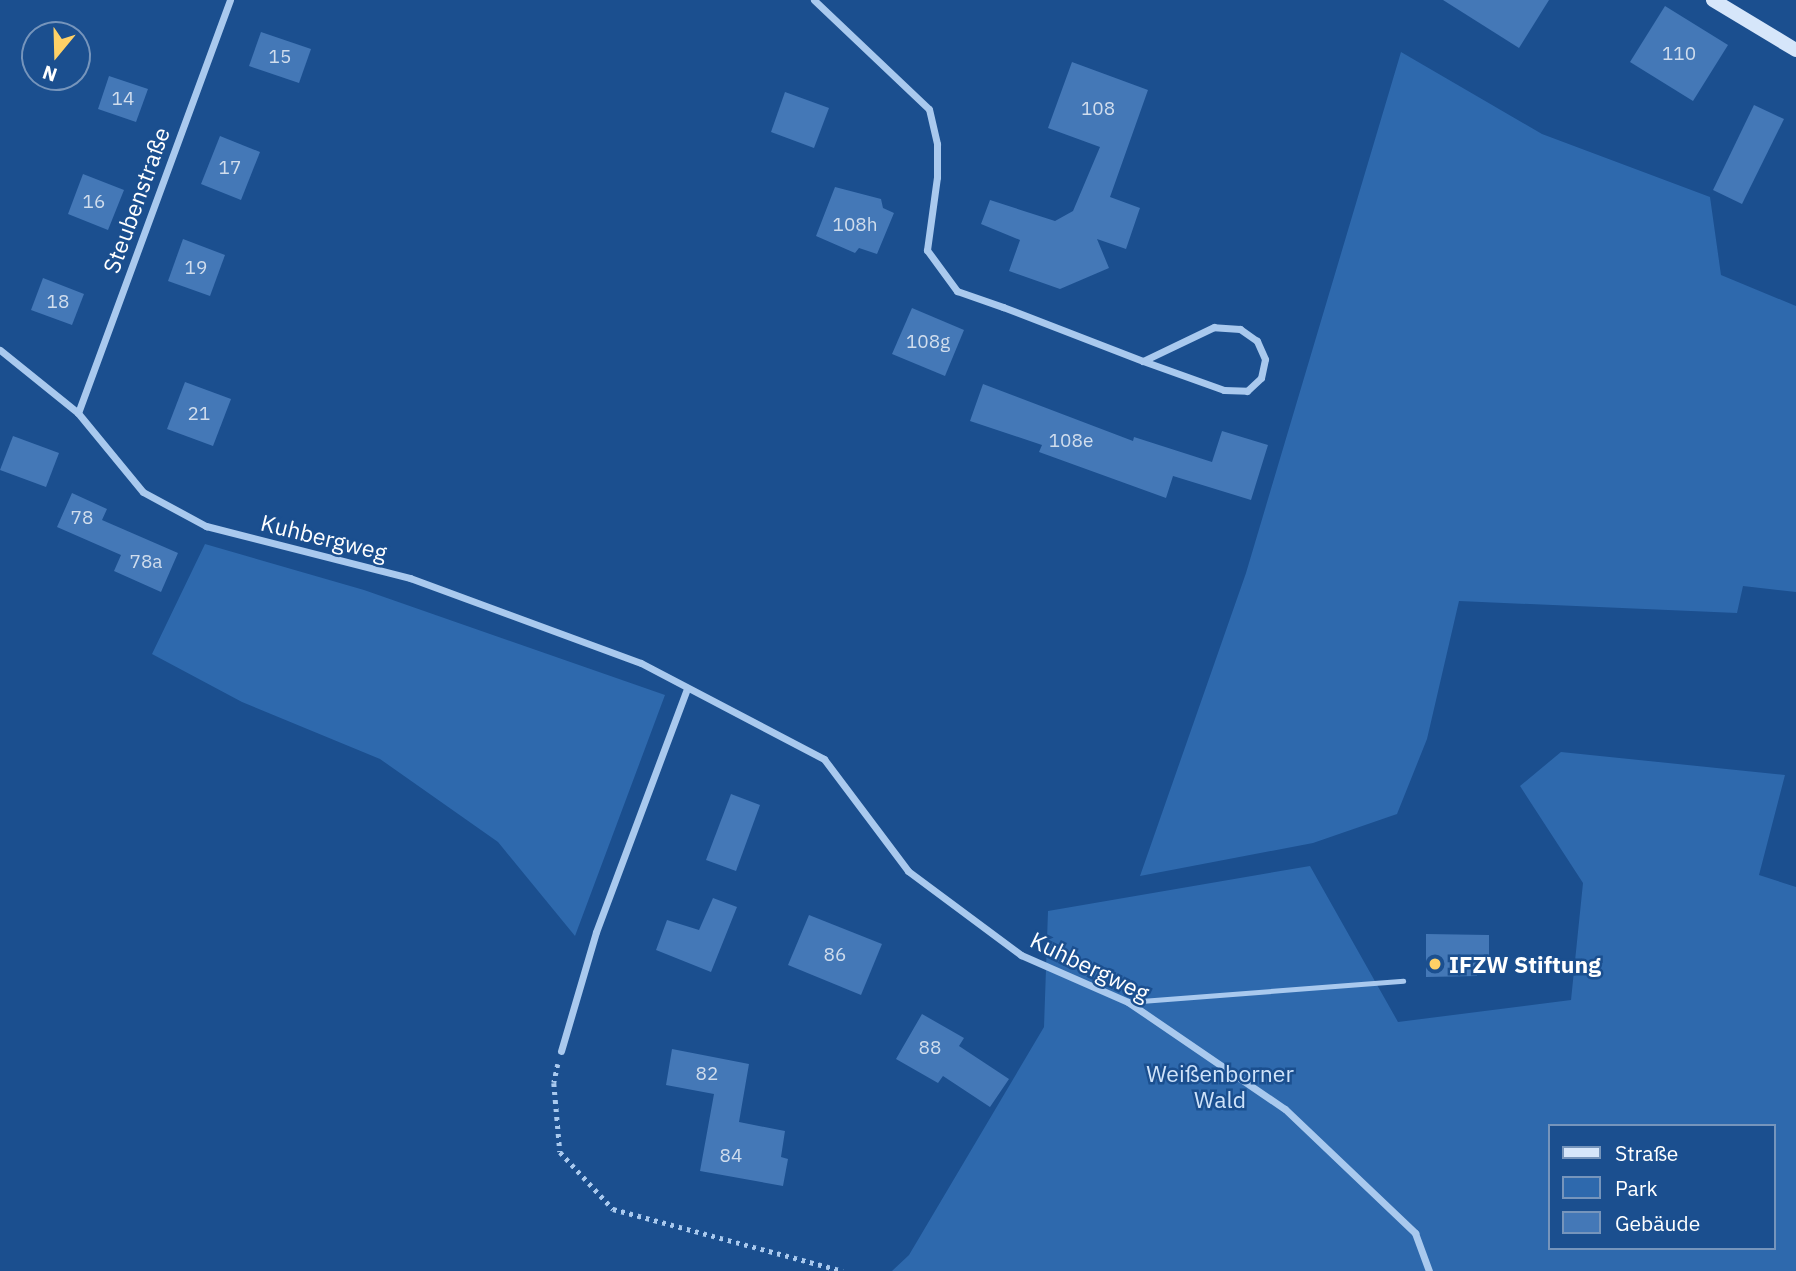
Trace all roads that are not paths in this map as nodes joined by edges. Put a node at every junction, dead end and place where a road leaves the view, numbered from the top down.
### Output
1 (230, 0) edge
2 (814, 0) edge
3 (1713, 0) edge
4 (1796, 50) edge
5 (0, 350) edge
6 (1143, 360) junction
7 (78, 412) junction
8 (687, 688) junction
9 (1403, 981) dead end
10 (1128, 1002) junction
11 (561, 1051) road end
12 (1429, 1271) edge

1 - 7 street, Steubenstraße
2 - 6 street
3 - 4 main road
5 - 7 street, Kuhbergweg
6 - 6 street
7 - 8 street, Kuhbergweg
8 - 10 street, Kuhbergweg
8 - 11 street
9 - 10 lane
10 - 12 street, Kuhbergweg

